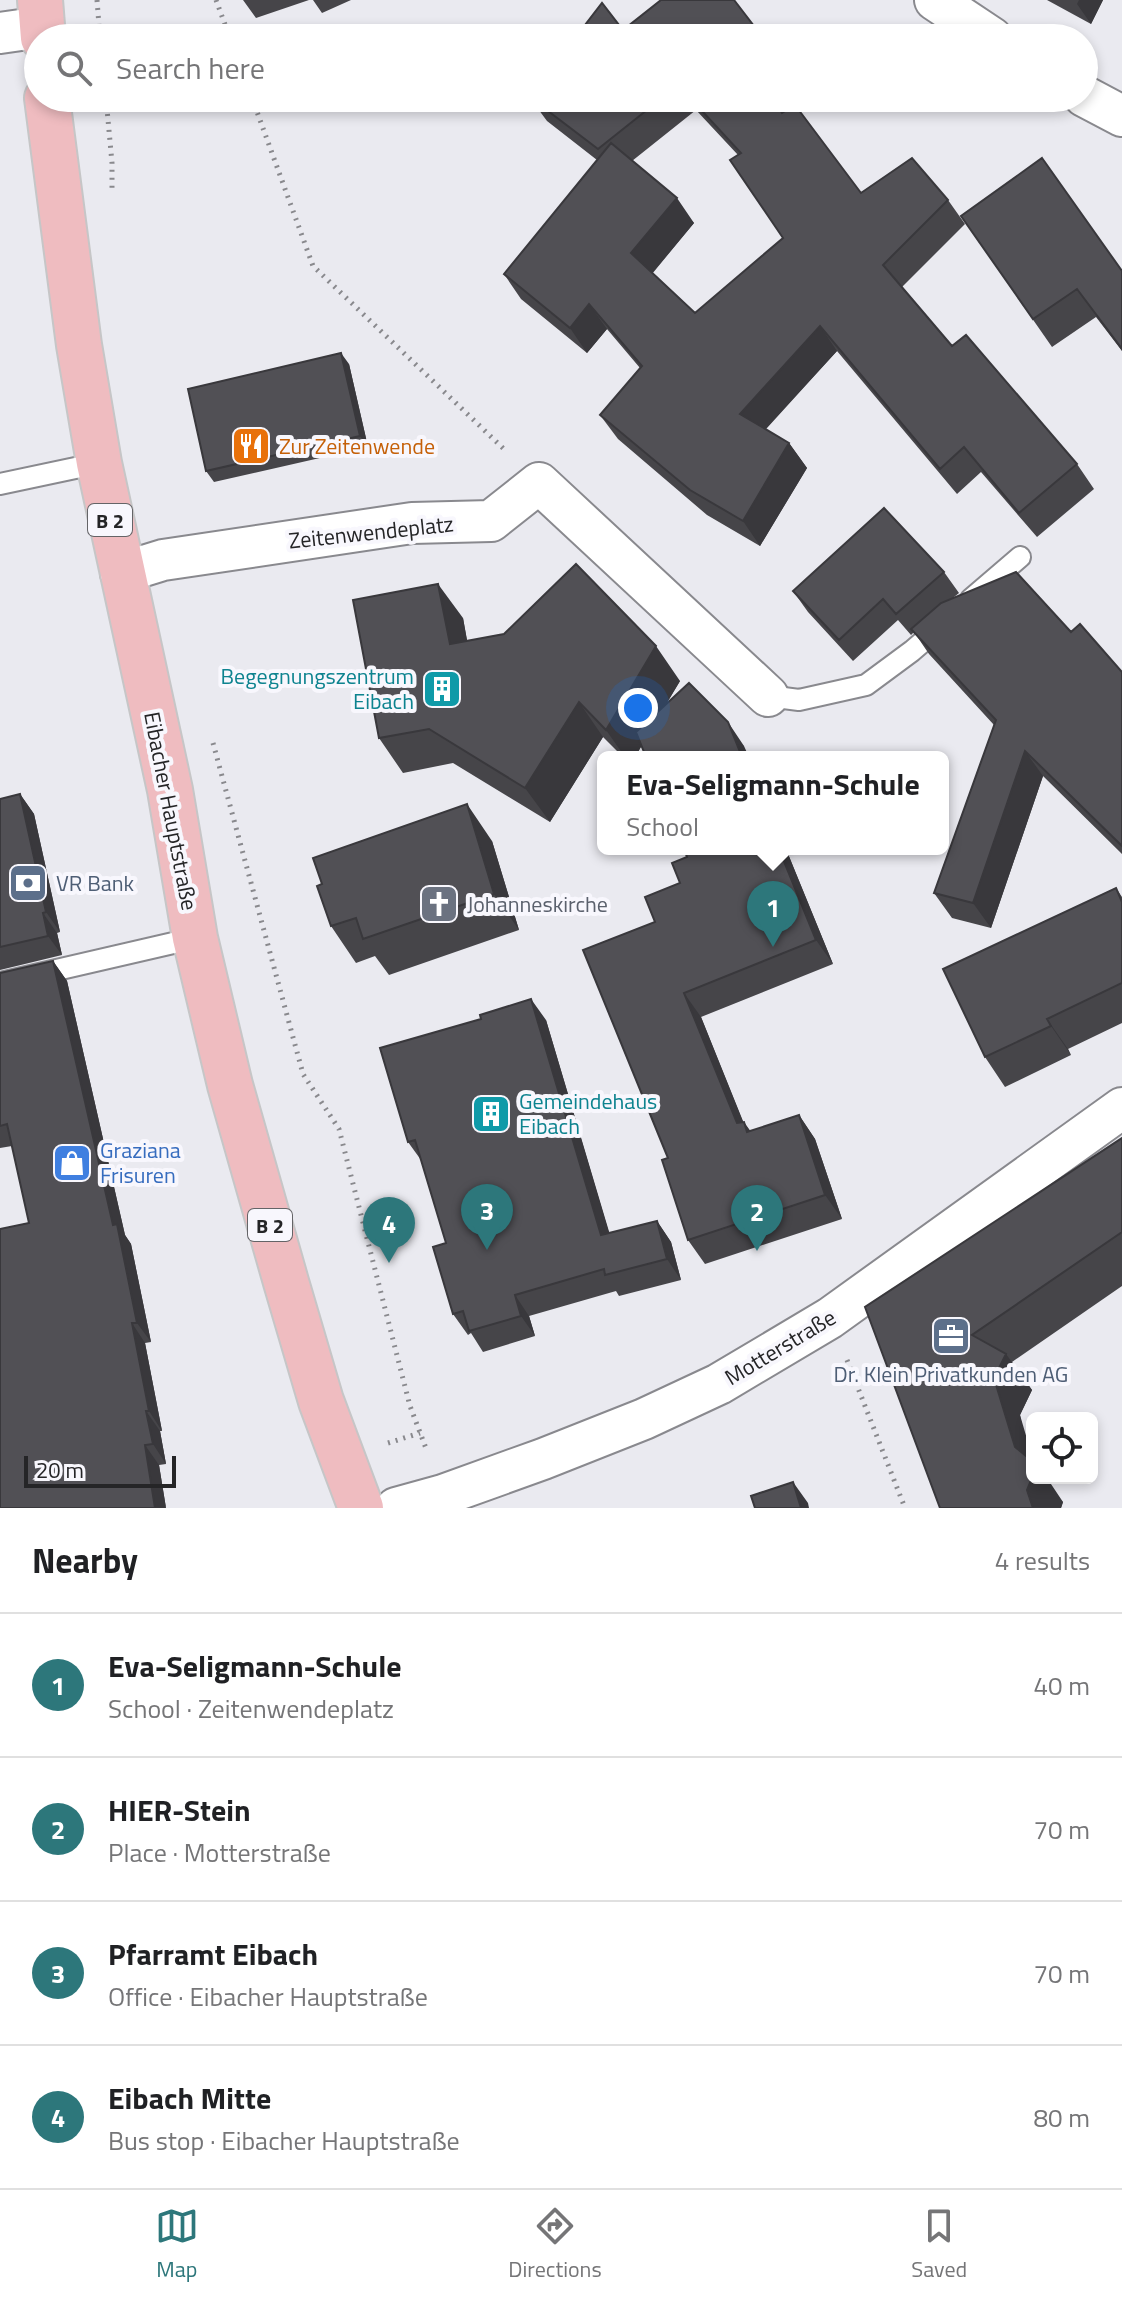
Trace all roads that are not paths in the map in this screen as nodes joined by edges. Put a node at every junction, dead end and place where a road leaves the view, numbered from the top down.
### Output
1 (935, 0) edge
2 (971, 24) edge
3 (1098, 103) edge
4 (49, 112) edge
5 (1122, 116) edge
6 (99, 463) junction
7 (0, 484) edge
8 (1020, 557) dead end
9 (121, 573) junction
10 (768, 696) joint
11 (195, 938) junction
12 (0, 983) edge
13 (1122, 1108) edge
14 (361, 1508) edge
15 (396, 1508) edge

1 - 2 street
3 - 5 street
4 - 6 main road, Eibacher Hauptstraße / B 2
6 - 7 lane
6 - 9 main road, Eibacher Hauptstraße / B 2
8 - 10 lane
9 - 10 street, Zeitenwendeplatz
9 - 11 main road, Eibacher Hauptstraße / B 2
11 - 12 lane
11 - 14 main road, Eibacher Hauptstraße / B 2
13 - 15 street, Motterstraße

